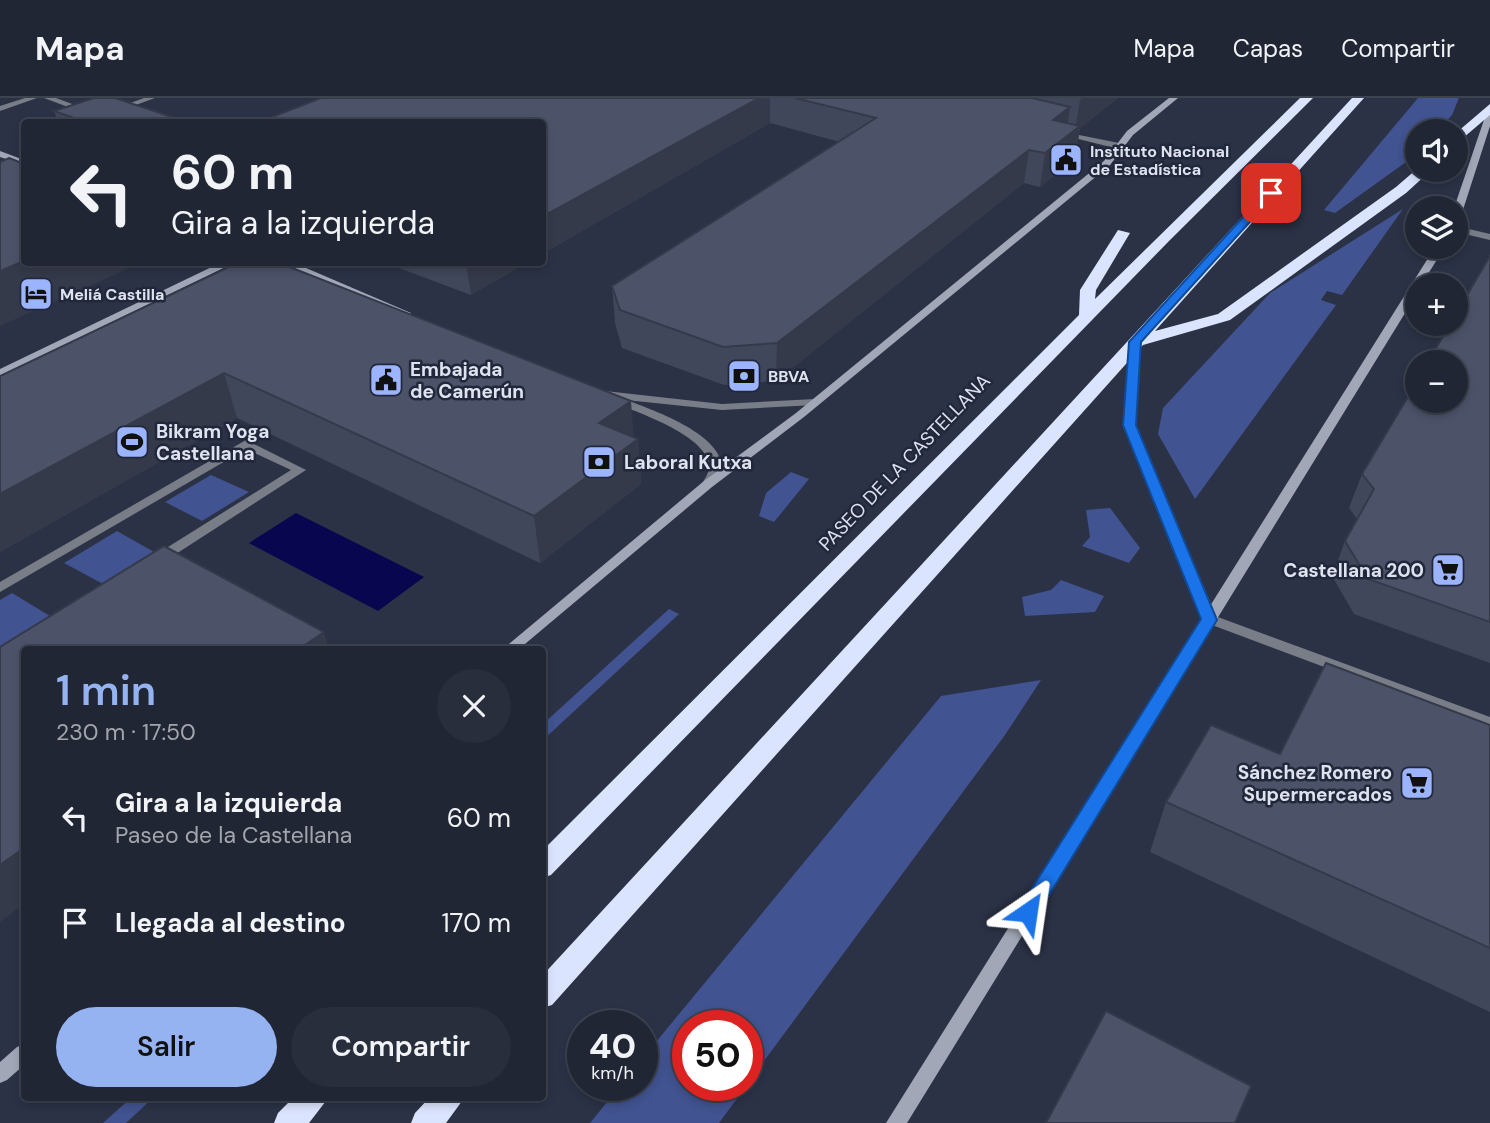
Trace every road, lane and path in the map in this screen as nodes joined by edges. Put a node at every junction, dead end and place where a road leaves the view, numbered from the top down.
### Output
1 (33, 98) edge
2 (48, 98) edge
3 (151, 98) edge
4 (1174, 98) edge
5 (1307, 98) edge
6 (1358, 98) edge
7 (1490, 108) edge
8 (0, 109) edge
9 (1490, 114) edge
10 (102, 116) junction
11 (92, 119) edge
12 (1468, 129) edge
13 (1054, 131) edge
14 (1119, 146) junction
15 (0, 154) edge
16 (21, 162) edge
17 (1410, 182) edge
18 (1463, 196) edge
19 (1468, 232) edge
20 (1123, 233) dead end
21 (1490, 237) edge
22 (1433, 259) edge
23 (222, 266) edge
24 (292, 266) edge
25 (1087, 315) junction
26 (422, 320) edge
27 (1135, 342) junction
28 (0, 373) edge
29 (815, 402) junction
30 (708, 484) junction
31 (150, 565) edge
32 (0, 588) edge
33 (1209, 620) junction
34 (514, 646) edge
35 (1490, 723) edge
36 (546, 864) edge
37 (546, 992) edge
38 (21, 1056) edge
39 (0, 1074) edge
40 (310, 1101) edge
41 (446, 1101) edge
42 (289, 1123) edge
43 (426, 1123) edge
44 (896, 1123) edge

1 - 8 street
2 - 10 street
3 - 10 street
4 - 14 main road
5 - 25 highway, PASEO DE LA CASTELLANA
6 - 27 highway
7 - 12 highway
9 - 18 main road
10 - 11 street
13 - 14 street
14 - 29 main road
15 - 16 main road
17 - 27 highway
19 - 21 street
20 - 25 highway
22 - 33 main road
23 - 28 main road
24 - 26 main road
25 - 36 highway, PASEO DE LA CASTELLANA
27 - 33 street
27 - 37 highway
29 - 30 main road
29 - 30 street
30 - 34 main road
31 - 32 street
33 - 35 street
33 - 44 main road
38 - 39 main road
40 - 42 highway
41 - 43 highway

